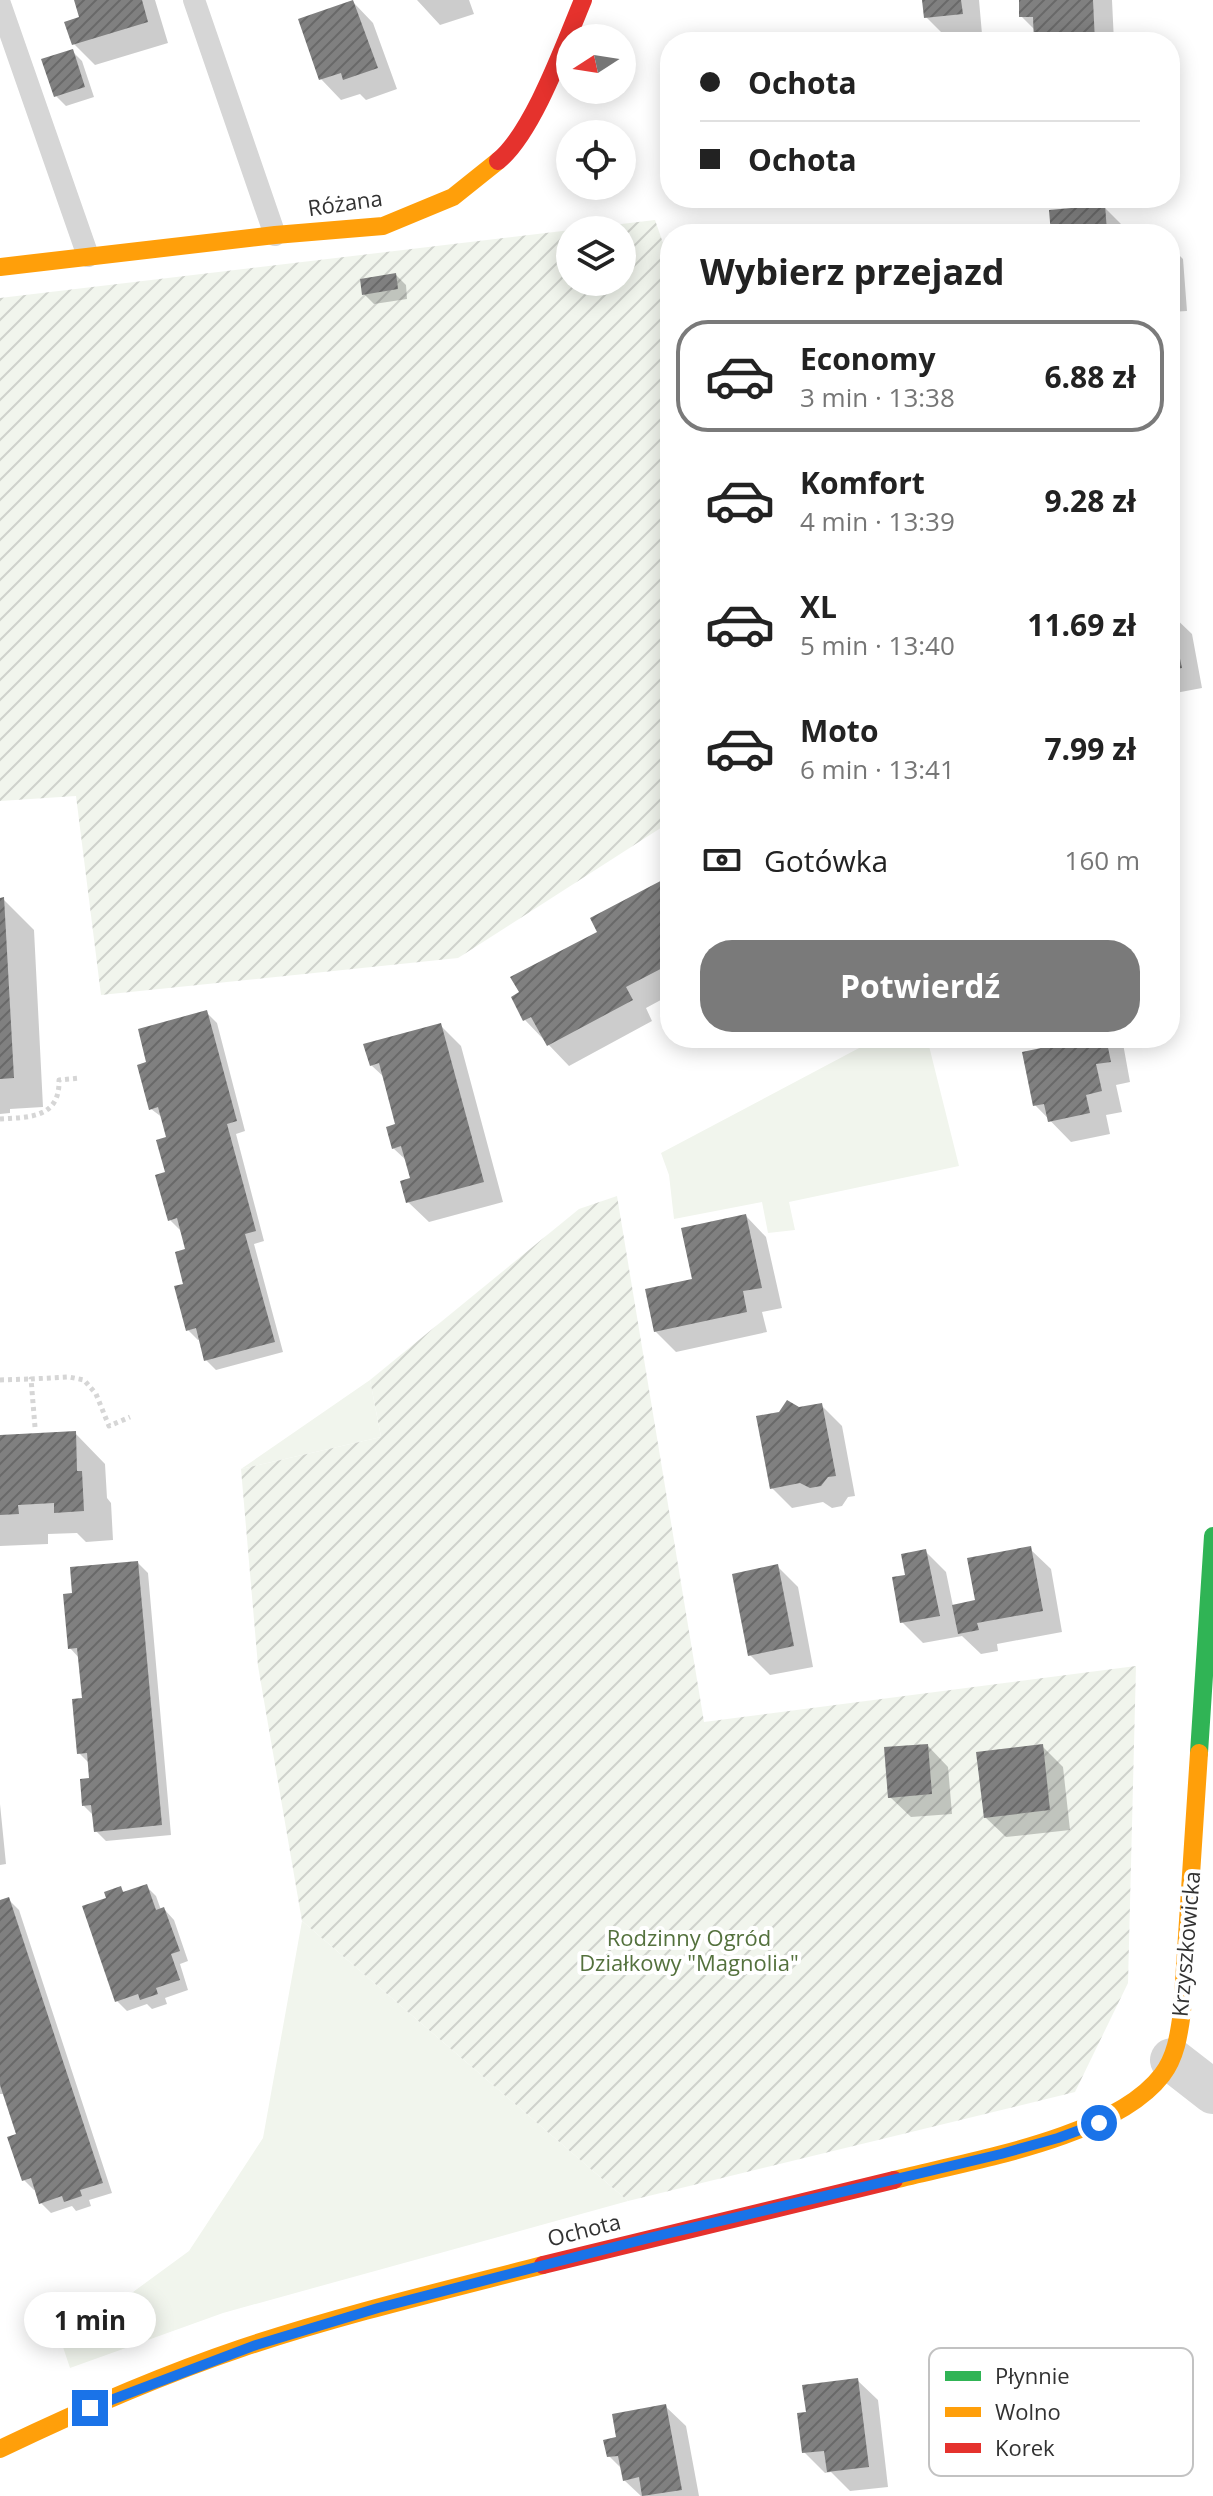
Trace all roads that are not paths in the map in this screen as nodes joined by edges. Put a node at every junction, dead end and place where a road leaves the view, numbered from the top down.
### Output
1 (194, 0) edge
2 (583, 0) edge
3 (0, 4) edge
4 (275, 235) junction
5 (88, 256) junction
6 (0, 267) edge
7 (1213, 1536) edge
8 (1172, 2060) junction
9 (1213, 2092) edge
10 (0, 2449) edge

1 - 4 lane
2 - 4 street, Różana
3 - 5 lane
4 - 5 street, Różana
5 - 6 street, Różana
7 - 8 street, Krzyszkowicka
8 - 9 street
8 - 10 street, Ochota

